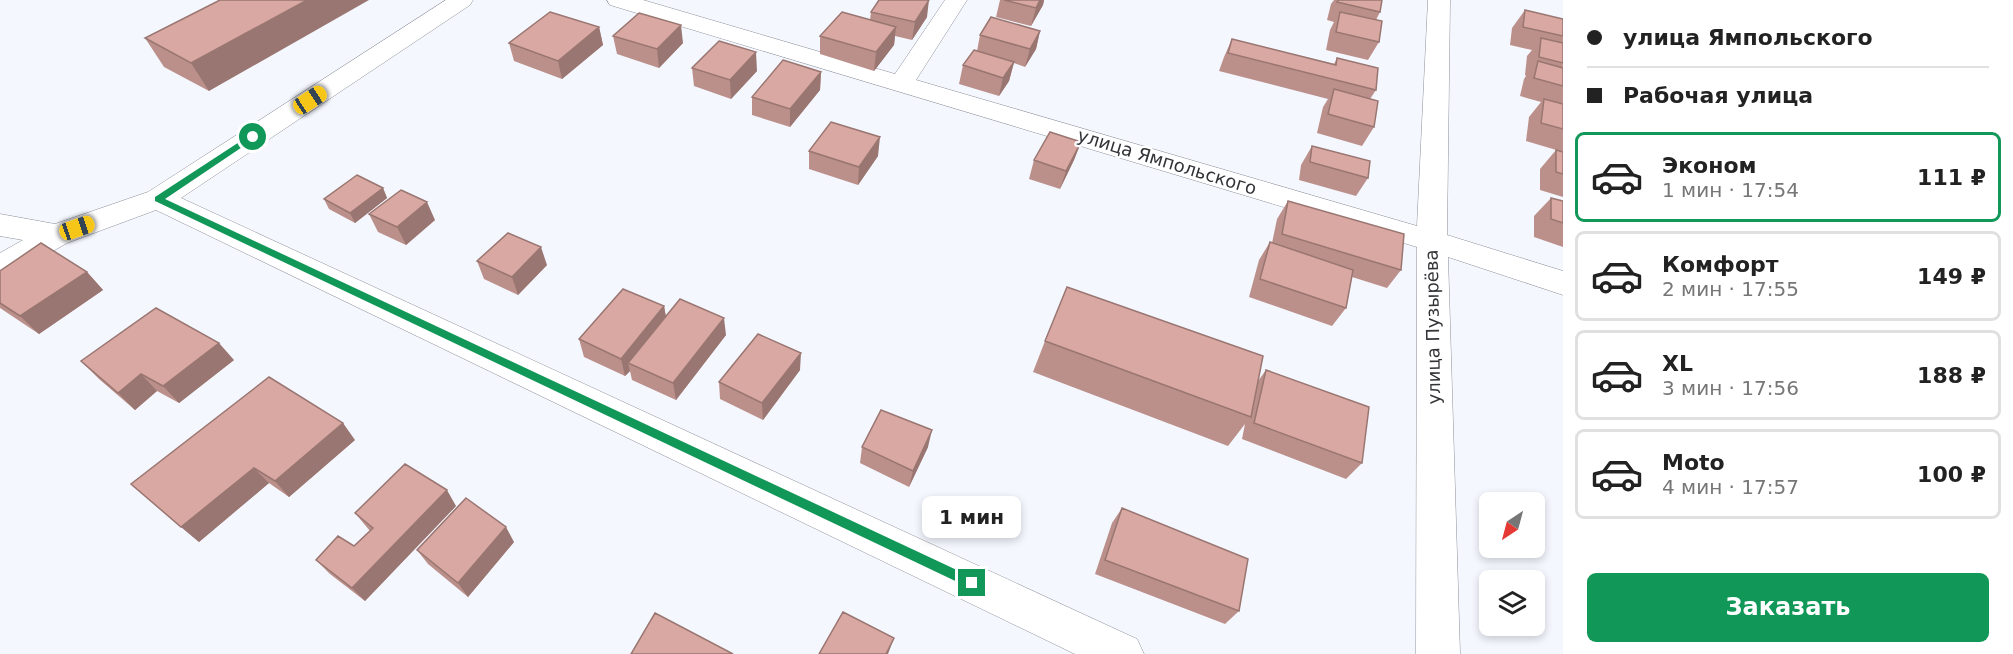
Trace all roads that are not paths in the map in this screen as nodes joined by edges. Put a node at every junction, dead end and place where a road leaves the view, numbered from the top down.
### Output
1 (462, 0) edge
2 (618, 0) edge
3 (956, 0) edge
4 (1439, 0) edge
5 (901, 84) junction
6 (158, 199) junction
7 (0, 225) edge
8 (56, 235) junction
9 (1432, 241) junction
10 (0, 267) edge
11 (1563, 283) edge
12 (1122, 654) edge
13 (1438, 654) edge

1 - 6 street
2 - 5 street, улица Ямпольского
3 - 5 street
4 - 9 street, улица Пузырёва
5 - 9 street, улица Ямпольского
6 - 8 street
6 - 12 street
7 - 8 street
8 - 10 street
9 - 11 street, улица Ямпольского
9 - 13 street, улица Пузырёва

